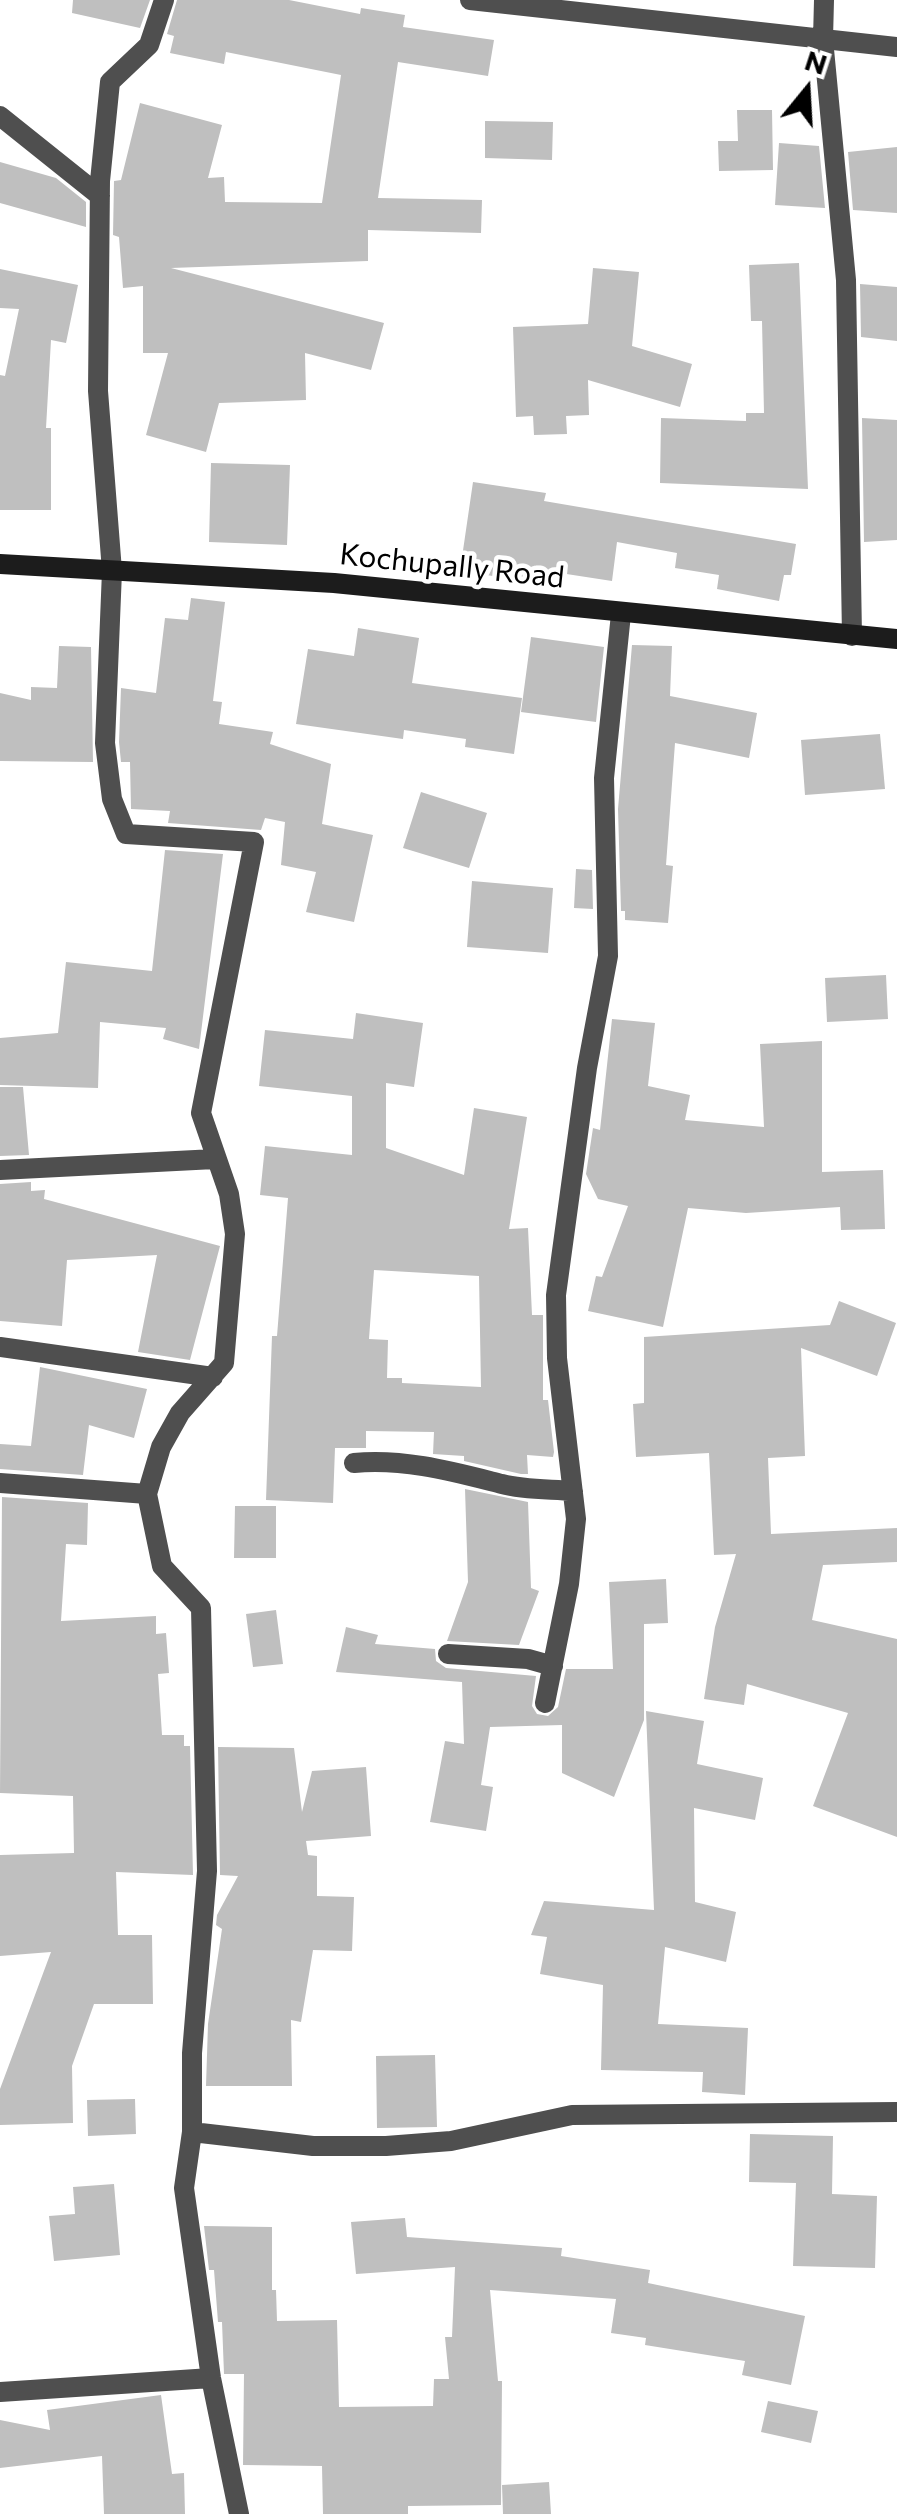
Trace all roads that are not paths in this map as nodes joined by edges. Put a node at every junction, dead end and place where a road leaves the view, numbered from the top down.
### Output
1 (164, 0) edge
2 (470, 0) edge
3 (824, 0) edge
4 (823, 39) junction
5 (897, 47) edge
6 (0, 116) edge
7 (100, 196) junction
8 (0, 564) edge
9 (112, 571) junction
10 (621, 614) junction
11 (852, 636) junction
12 (897, 639) edge
13 (215, 1160) junction
14 (0, 1170) edge
15 (0, 1347) edge
16 (213, 1377) junction
17 (354, 1462) dead end
18 (0, 1483) edge
19 (573, 1492) junction
20 (147, 1494) junction
21 (448, 1654) dead end
22 (553, 1666) junction
23 (546, 1703) dead end
24 (897, 2112) edge
25 (192, 2132) junction
26 (211, 2378) junction
27 (0, 2392) edge
28 (239, 2514) edge

1 - 7 street
2 - 4 street
3 - 4 street
4 - 5 street
4 - 11 street
6 - 7 street
7 - 9 street
8 - 9 main road, Kochupally Road
9 - 10 main road, Kochupally Road
9 - 13 street
10 - 11 main road, Kochupally Road
10 - 19 street
11 - 12 main road, Kochupally Road
13 - 14 street
13 - 16 street
15 - 16 street
16 - 20 street
17 - 19 street
18 - 20 street
19 - 22 street
20 - 25 street
21 - 22 street
22 - 23 street
24 - 25 street
25 - 26 street
26 - 27 street
26 - 28 street

